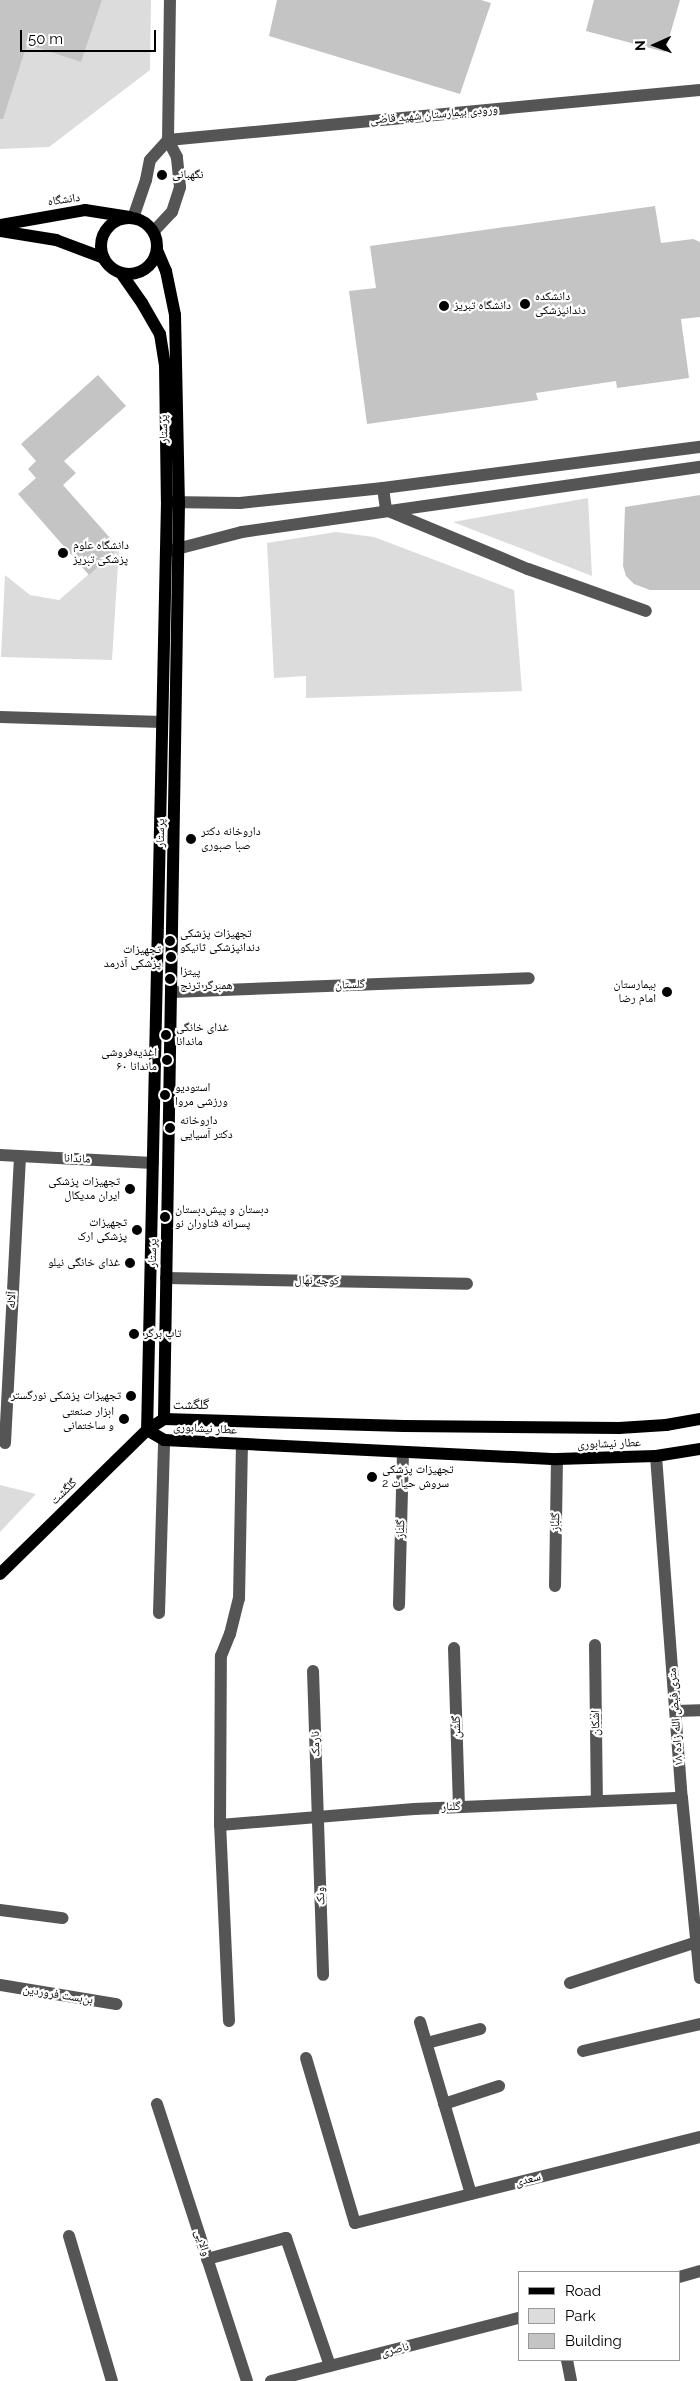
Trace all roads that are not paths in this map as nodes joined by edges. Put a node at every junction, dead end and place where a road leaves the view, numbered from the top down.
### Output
1 (170, 0) edge
2 (700, 90) edge
3 (168, 140) junction
4 (132, 218) junction
5 (0, 225) edge
6 (0, 231) edge
7 (154, 232) junction
8 (157, 250) junction
9 (104, 258) junction
10 (121, 273) junction
11 (700, 447) edge
12 (700, 467) edge
13 (383, 488) junction
14 (173, 502) junction
15 (386, 510) junction
16 (179, 549) junction
17 (166, 552) junction
18 (646, 611) dead end
19 (0, 717) edge
20 (162, 722) junction
21 (529, 978) dead end
22 (172, 992) junction
23 (0, 1155) edge
24 (20, 1156) junction
25 (153, 1163) junction
26 (166, 1278) junction
27 (468, 1284) dead end
28 (164, 1419) junction
29 (700, 1419) edge
30 (148, 1430) junction
31 (164, 1440) junction
32 (5, 1443) dead end
33 (242, 1445) junction
34 (700, 1449) edge
35 (403, 1452) junction
36 (656, 1456) junction
37 (557, 1459) junction
38 (0, 1574) edge
39 (555, 1586) dead end
40 (399, 1605) dead end
41 (159, 1613) dead end
42 (595, 1645) dead end
43 (454, 1648) dead end
44 (313, 1671) dead end
45 (700, 1710) edge
46 (676, 1712) junction
47 (682, 1798) junction
48 (597, 1801) junction
49 (459, 1807) junction
50 (318, 1817) junction
51 (220, 1825) junction
52 (694, 1861) edge
53 (0, 1910) edge
54 (62, 1918) dead end
55 (696, 1942) junction
56 (323, 1975) dead end
57 (700, 1978) edge
58 (570, 1982) dead end
59 (0, 1985) edge
60 (116, 2004) dead end
61 (229, 2021) dead end
62 (420, 2022) dead end
63 (700, 2024) edge
64 (480, 2029) dead end
65 (428, 2043) junction
66 (584, 2051) dead end
67 (306, 2058) dead end
68 (499, 2086) dead end
69 (157, 2104) dead end
70 (444, 2104) junction
71 (700, 2137) edge
72 (471, 2194) junction
73 (69, 2236) dead end
74 (207, 2259) junction
75 (700, 2272) edge
76 (680, 2277) edge
77 (518, 2318) edge
78 (567, 2361) edge
79 (330, 2366) junction
80 (112, 2381) edge
81 (247, 2381) edge
82 (272, 2381) edge
83 (571, 2381) edge

1 - 3 street
2 - 3 street, ورودی بیمارستان شهید قاضی
3 - 4 street
3 - 7 street
4 - 5 main road, دانشگاه
4 - 7 main road
4 - 9 main road
6 - 9 main road
7 - 8 main road
8 - 10 main road
8 - 14 main road, پرستار
9 - 10 main road
10 - 14 main road, پرستار
11 - 13 street
12 - 15 street
13 - 14 street
13 - 15 street
14 - 16 main road, پرستار
14 - 17 main road, پرستار
15 - 16 street
15 - 18 street
16 - 17 street
16 - 22 main road, پرستار
17 - 20 main road, پرستار
19 - 20 street
20 - 25 main road, پرستار
21 - 22 street, گلستان
22 - 26 main road, پرستار
23 - 24 street, ماندانا
24 - 25 street, ماندانا
24 - 32 street, آلاله
25 - 30 main road, پرستار
26 - 27 street, کوچه نهال
26 - 28 main road, پرستار
28 - 29 main road, عطار نیشابوری
28 - 30 main road, عطار نیشابوری
30 - 31 main road, عطار نیشابوری
30 - 38 main road, گلگشت
31 - 33 main road, عطار نیشابوری
31 - 41 street
33 - 35 main road, عطار نیشابوری
33 - 51 street
34 - 36 main road, عطار نیشابوری
35 - 37 main road, عطار نیشابوری
35 - 40 street, گلناز
36 - 37 main road, عطار نیشابوری
36 - 46 street, ۱۸ متری فیض الله زاده
37 - 39 street, گلباز
42 - 48 street, اشکان
43 - 49 street, گلشن
44 - 50 street, نارمک
45 - 46 street
46 - 47 street, ۱۸ متری فیض الله زاده
47 - 48 street, گلنار
47 - 52 street, ۱۸ متری فیض الله زاده
48 - 49 street, گلنار
49 - 50 street, گلنار
50 - 51 street, گلنار
50 - 56 street, ونک
51 - 61 street
52 - 55 street, ۱۸ متری فیض الله زاده
53 - 54 street
55 - 57 street, ۱۸ متری فیض الله زاده
55 - 58 street
59 - 60 street, بن‌بست فروردین
62 - 65 street
63 - 66 street
64 - 65 street
65 - 70 street
67 - 72 street, سعدی
68 - 70 street
69 - 74 street, والایی
70 - 72 street
71 - 72 street, سعدی
73 - 80 street
74 - 79 street
74 - 81 street, والایی
75 - 76 street
77 - 79 street, ناصری
78 - 83 street
79 - 82 street, ناصری

